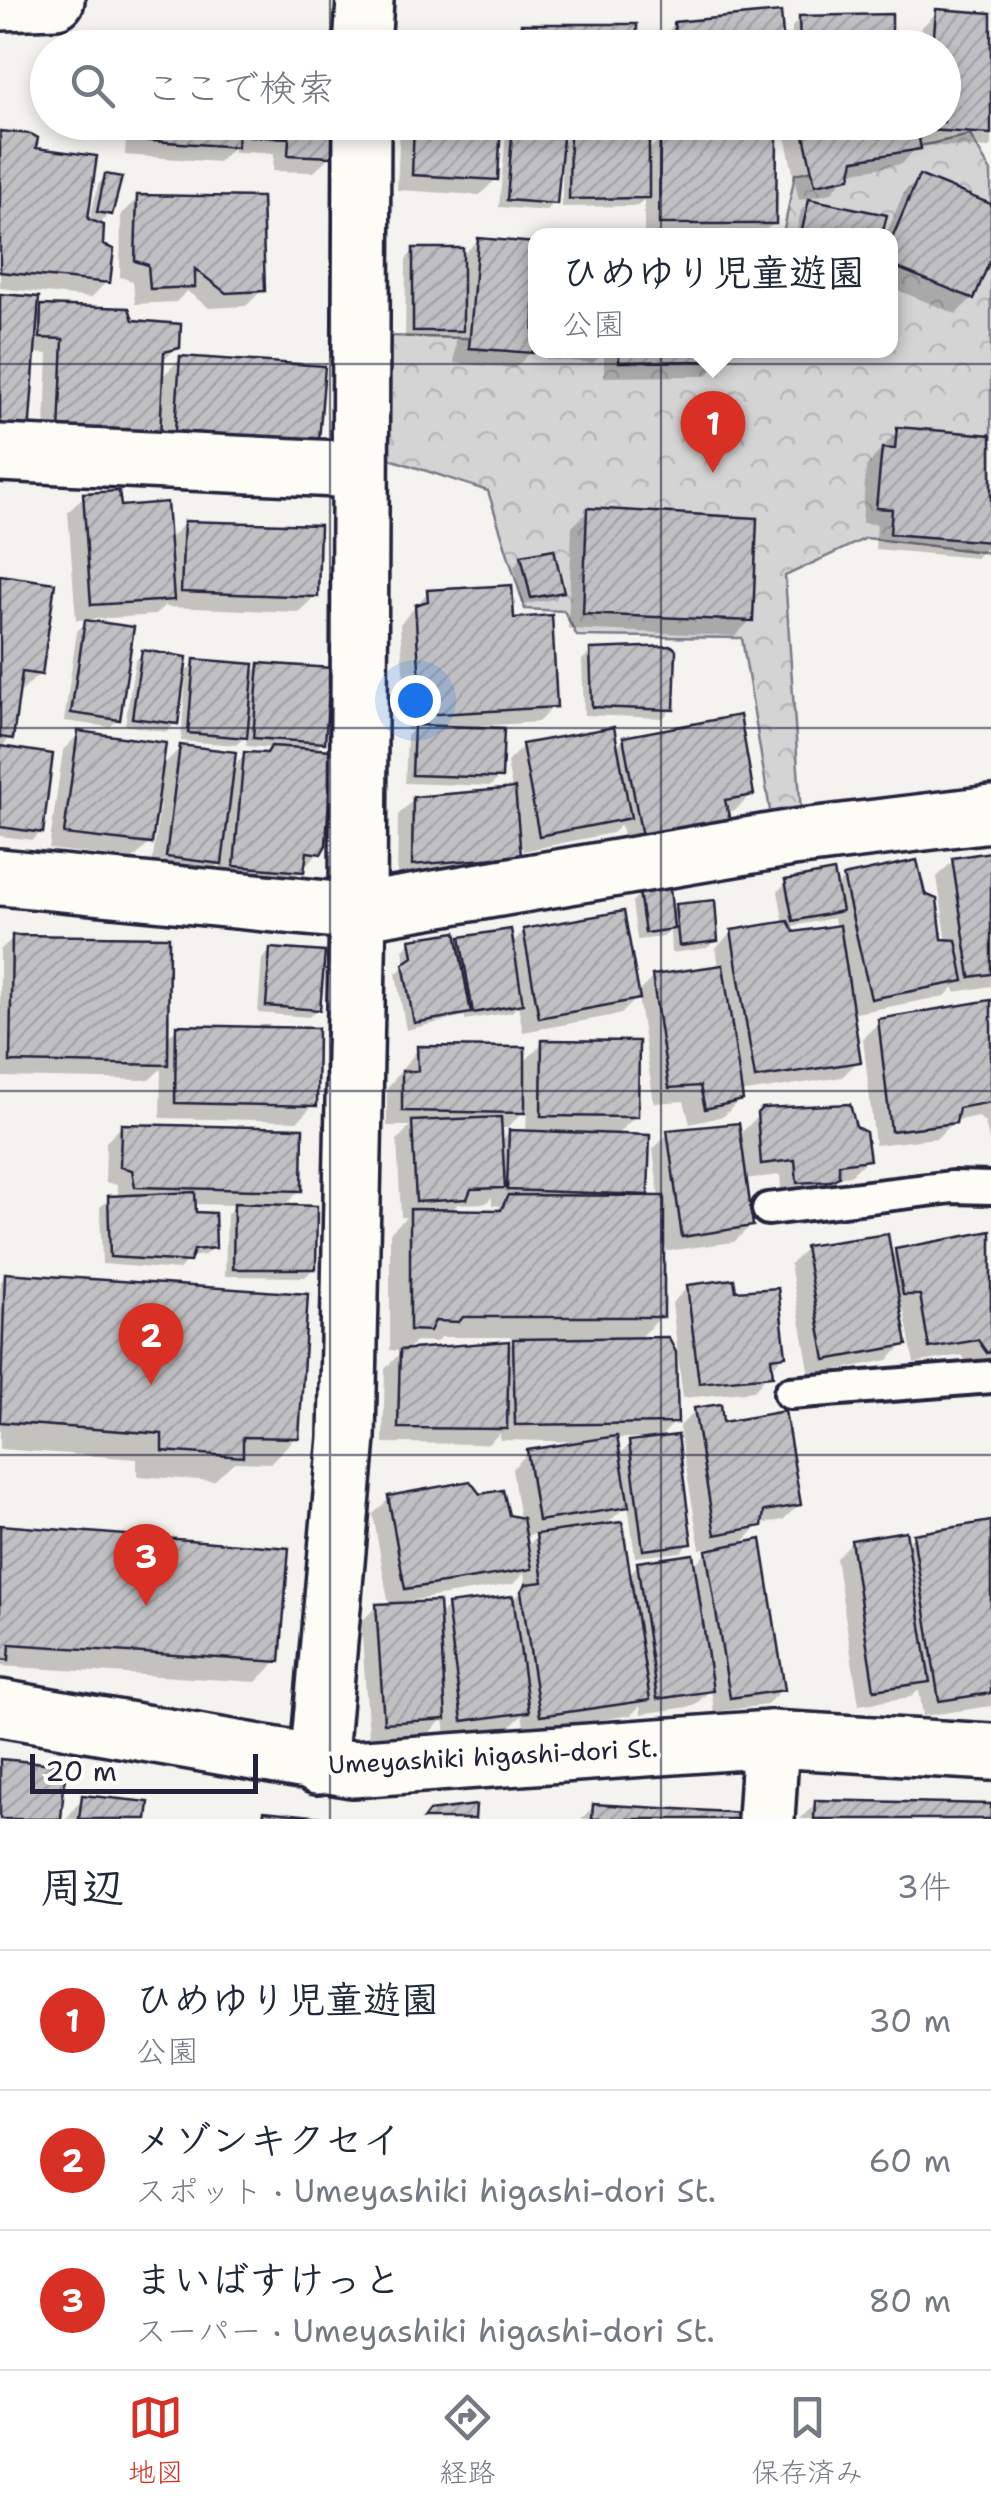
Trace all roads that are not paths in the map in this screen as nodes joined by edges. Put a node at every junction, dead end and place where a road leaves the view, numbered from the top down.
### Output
1 (56, 0) edge
2 (365, 0) edge
3 (0, 2) edge
4 (363, 30) edge
5 (362, 140) edge
6 (0, 453) edge
7 (359, 470) junction
8 (991, 814) edge
9 (0, 877) edge
10 (358, 912) junction
11 (991, 1188) edge
12 (768, 1210) dead end
13 (991, 1377) edge
14 (790, 1393) dead end
15 (0, 1708) edge
16 (771, 1740) junction
17 (991, 1752) edge
18 (318, 1766) junction
19 (766, 1819) edge

1 - 3 street
2 - 4 street
5 - 7 street
6 - 7 street
7 - 10 street
8 - 10 street
9 - 10 street
10 - 18 street
11 - 12 lane
13 - 14 lane
15 - 18 street, Umeyashiki higashi-dori St.
16 - 17 street, Umeyashiki higashi-dori St.
16 - 18 street, Umeyashiki higashi-dori St.
16 - 19 street

